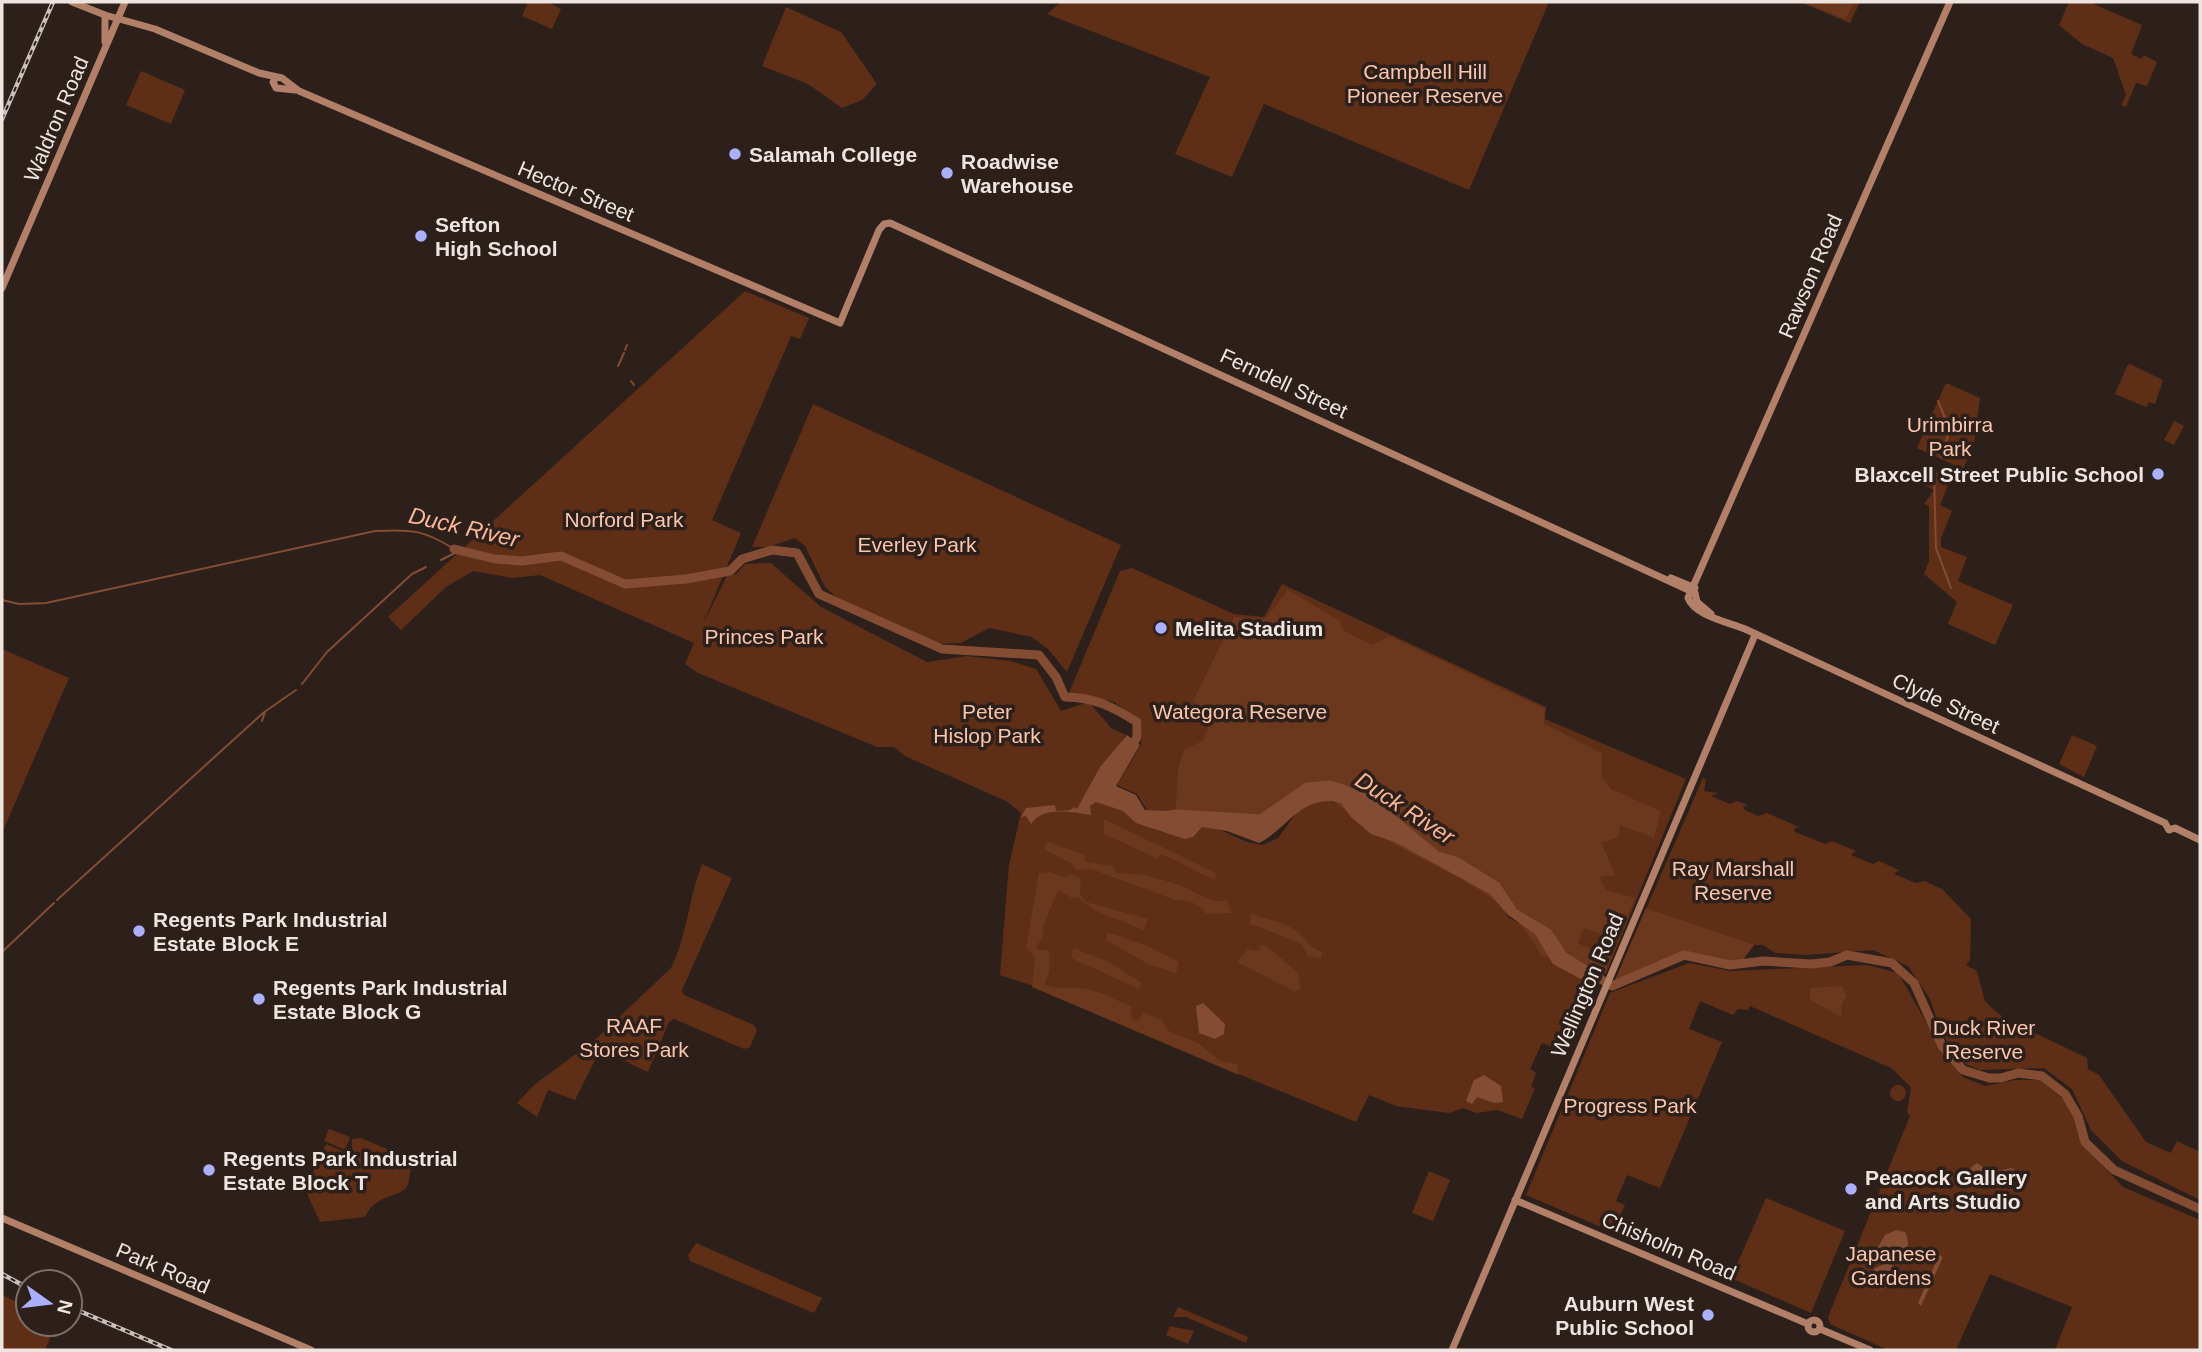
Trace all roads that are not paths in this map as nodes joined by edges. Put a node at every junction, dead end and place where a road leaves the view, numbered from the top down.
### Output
1 (72, 2) edge
2 (125, 2) edge
3 (1950, 2) edge
4 (105, 15) junction
5 (119, 18) junction
6 (102, 57) junction
7 (2, 288) edge
8 (840, 323) joint
9 (1693, 590) junction
10 (1755, 635) junction
11 (2200, 840) edge
12 (1515, 1200) junction
13 (2, 1218) edge
14 (311, 1350) edge
15 (1452, 1350) edge
16 (1870, 1350) edge

1 - 4 main road, Hector Street
2 - 5 main road, Waldron Road
3 - 9 main road, Rawson Road
4 - 5 main road, Hector Street
4 - 6 main road
5 - 6 main road, Waldron Road
5 - 8 main road, Hector Street
6 - 7 main road, Waldron Road
8 - 9 main road, Ferndell Street
9 - 10 main road, Clyde Street
10 - 11 main road, Clyde Street
10 - 12 main road, Wellington Road
12 - 15 main road, Wellington Road
12 - 16 main road, Chisholm Road
13 - 14 main road, Park Road

